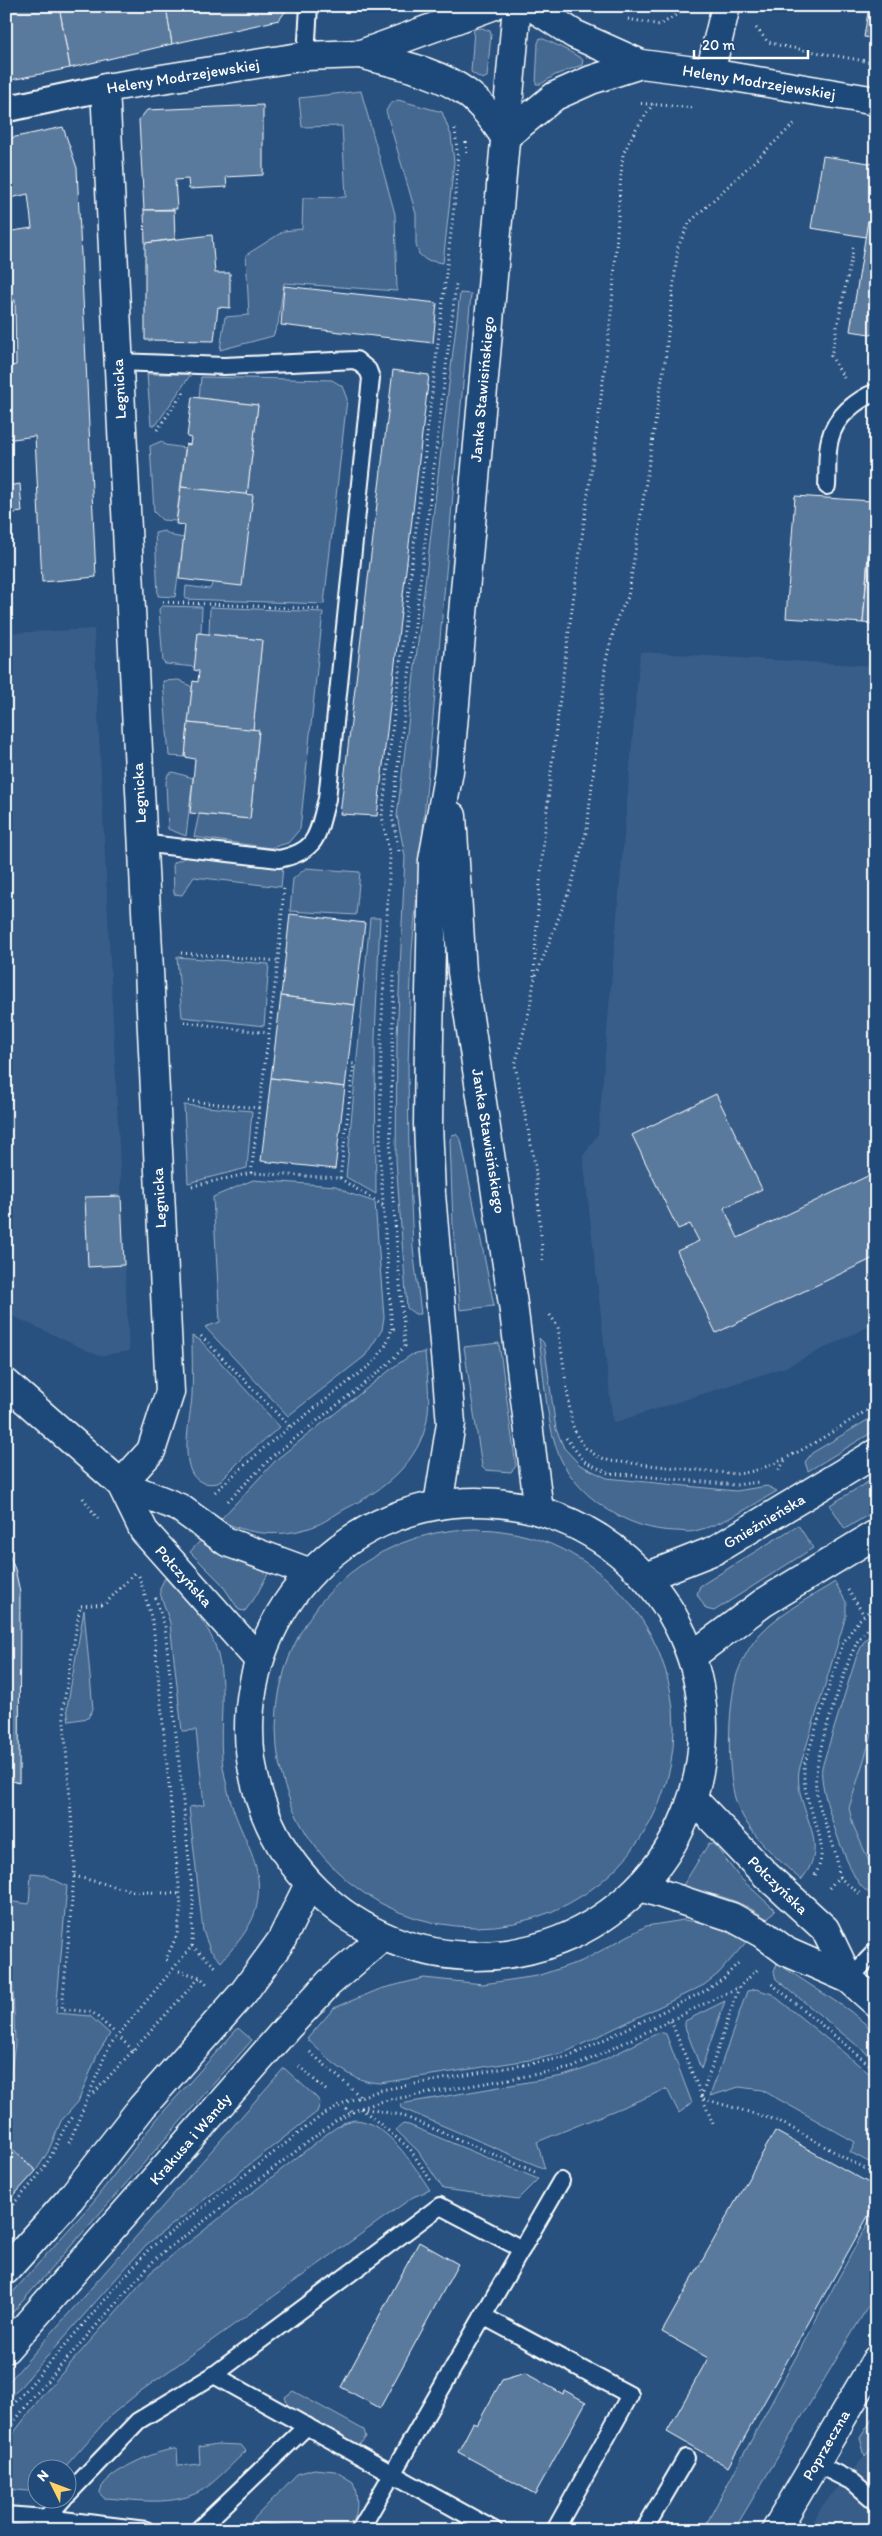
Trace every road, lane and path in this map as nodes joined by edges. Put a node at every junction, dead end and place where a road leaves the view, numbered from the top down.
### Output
1 (309, 6) edge
2 (492, 6) edge
3 (517, 6) edge
4 (531, 6) edge
5 (691, 6) edge
6 (726, 8) edge
7 (622, 18) dead end
8 (361, 54) junction
9 (306, 56) junction
10 (876, 63) edge
11 (641, 64) junction
12 (710, 73) junction
13 (105, 88) junction
14 (876, 101) edge
15 (653, 104) dead end
16 (6, 110) edge
17 (453, 121) dead end
18 (798, 121) dead end
19 (466, 134) dead end
20 (504, 138) junction
21 (468, 162) dead end
22 (854, 245) dead end
23 (457, 275) dead end
24 (118, 362) junction
25 (202, 365) junction
26 (846, 381) dead end
27 (876, 392) edge
28 (157, 431) dead end
29 (827, 486) dead end
30 (162, 602) dead end
31 (347, 610) junction
32 (449, 771) junction
33 (141, 843) junction
34 (287, 857) junction
35 (400, 857) dead end
36 (178, 953) dead end
37 (278, 961) junction
38 (394, 971) dead end
39 (534, 982) junction
40 (181, 1022) dead end
41 (268, 1033) junction
42 (348, 1063) dead end
43 (185, 1101) dead end
44 (259, 1108) junction
45 (251, 1174) junction
46 (340, 1178) junction
47 (188, 1187) dead end
48 (383, 1206) junction
49 (543, 1262) dead end
50 (548, 1306) dead end
51 (397, 1328) dead end
52 (392, 1329) junction
53 (199, 1334) dead end
54 (6, 1383) edge
55 (876, 1405) edge
56 (290, 1427) junction
57 (563, 1432) dead end
58 (876, 1453) edge
59 (761, 1482) dead end
60 (121, 1484) junction
61 (211, 1495) dead end
62 (224, 1505) dead end
63 (438, 1505) junction
64 (540, 1511) junction
65 (876, 1534) edge
66 (311, 1573) junction
67 (646, 1577) junction
68 (845, 1586) dead end
69 (154, 1589) dead end
70 (876, 1606) edge
71 (864, 1615) junction
72 (876, 1620) edge
73 (692, 1656) junction
74 (260, 1660) junction
75 (693, 1799) junction
76 (74, 1876) junction
77 (811, 1880) dead end
78 (309, 1884) junction
79 (641, 1887) junction
80 (180, 1894) junction
81 (860, 1894) dead end
82 (383, 1937) junction
83 (192, 1946) junction
84 (876, 1951) edge
85 (742, 1959) dead end
86 (170, 1963) dead end
87 (179, 1971) dead end
88 (222, 1973) dead end
89 (761, 1975) dead end
90 (200, 1977) junction
91 (765, 1979) dead end
92 (849, 1979) junction
93 (204, 1981) dead end
94 (739, 1987) junction
95 (876, 2003) edge
96 (671, 2021) junction
97 (112, 2031) dead end
98 (121, 2039) dead end
99 (133, 2050) junction
100 (310, 2051) dead end
101 (296, 2064) dead end
102 (876, 2070) edge
103 (328, 2092) dead end
104 (94, 2093) dead end
105 (360, 2096) junction
106 (701, 2098) junction
107 (361, 2108) junction
108 (346, 2109) dead end
109 (351, 2112) junction
110 (73, 2117) dead end
111 (713, 2124) dead end
112 (67, 2146) dead end
113 (876, 2175) edge
114 (561, 2181) joint
115 (440, 2206) junction
116 (6, 2212) edge
117 (522, 2249) junction
118 (6, 2270) edge
119 (484, 2316) junction
120 (6, 2349) edge
121 (876, 2360) edge
122 (214, 2375) junction
123 (6, 2413) edge
124 (307, 2426) junction
125 (6, 2432) edge
126 (686, 2458) dead end
127 (815, 2463) junction
128 (392, 2473) junction
129 (78, 2484) edge
130 (876, 2502) edge
131 (55, 2508) edge
132 (6, 2515) edge
133 (46, 2518) junction
134 (146, 2530) edge
135 (198, 2530) edge
136 (360, 2530) edge
137 (494, 2530) edge
138 (555, 2530) edge
139 (644, 2530) edge
140 (776, 2530) edge

1 - 9 lane
2 - 8 street, Heleny Modrzejewskiej
3 - 20 street, Janka Stawisińskiego
4 - 11 street, Heleny Modrzejewskiej
5 - 7 path
6 - 10 path
6 - 12 street
8 - 9 street, Heleny Modrzejewskiej
8 - 20 street, Heleny Modrzejewskiej
9 - 13 street, Heleny Modrzejewskiej
11 - 12 street, Heleny Modrzejewskiej
11 - 20 street, Heleny Modrzejewskiej
12 - 14 street, Heleny Modrzejewskiej
13 - 16 street, Heleny Modrzejewskiej
13 - 24 street, Legnicka
15 - 39 path
17 - 48 path
18 - 39 path
19 - 21 path
20 - 32 street, Janka Stawisińskiego
22 - 26 path
23 - 35 path
24 - 25 lane
24 - 33 street, Legnicka
25 - 28 path
25 - 31 lane
27 - 29 lane
30 - 31 path
31 - 34 lane
32 - 63 street, Janka Stawisińskiego
32 - 64 street, Janka Stawisińskiego
33 - 34 lane
33 - 60 street, Legnicka
34 - 37 path
36 - 37 path
37 - 41 path
38 - 62 path
39 - 49 path
40 - 41 path
41 - 44 path
42 - 46 path
43 - 44 path
44 - 45 path
45 - 46 path
45 - 47 path
46 - 48 path
48 - 52 path
50 - 55 path
51 - 52 path
52 - 56 path
53 - 56 path
54 - 60 street, Połczyńska
56 - 61 path
57 - 59 path
58 - 67 street, Gnieźnieńska
60 - 66 street, Połczyńska
60 - 74 street, Połczyńska
63 - 64 street
63 - 66 street
64 - 67 street
65 - 73 street
66 - 74 street
67 - 73 street
68 - 71 path
69 - 83 path
70 - 71 path
71 - 77 path
72 - 81 path
73 - 75 street
74 - 78 street
75 - 79 street
75 - 92 street, Połczyńska
76 - 80 path
76 - 80 path
76 - 97 path
78 - 82 street
78 - 118 street
79 - 82 street
79 - 92 street, Połczyńska
80 - 86 path
82 - 120 street, Krakusa i Wandy
83 - 88 path
83 - 112 path
84 - 92 lane
85 - 105 path
87 - 90 path
89 - 94 path
90 - 93 path
90 - 99 path
91 - 102 path
92 - 95 street, Połczyńska
94 - 96 path
94 - 106 path
96 - 106 path
96 - 107 path
98 - 99 path
99 - 104 path
100 - 105 path
101 - 103 path
105 - 123 path
106 - 111 path
106 - 113 path
107 - 109 path
107 - 114 path
107 - 115 path
108 - 109 path
109 - 125 path
110 - 116 path
114 - 117 lane
115 - 117 lane
115 - 122 lane
117 - 119 lane
119 - 128 lane
119 - 138 lane
121 - 127 street, Poprzeczna
122 - 124 lane
122 - 129 lane
124 - 128 lane
124 - 135 lane
126 - 139 lane
127 - 130 lane
127 - 140 street, Poprzeczna
128 - 136 lane
128 - 137 lane
131 - 133 lane
132 - 133 lane
133 - 134 lane

